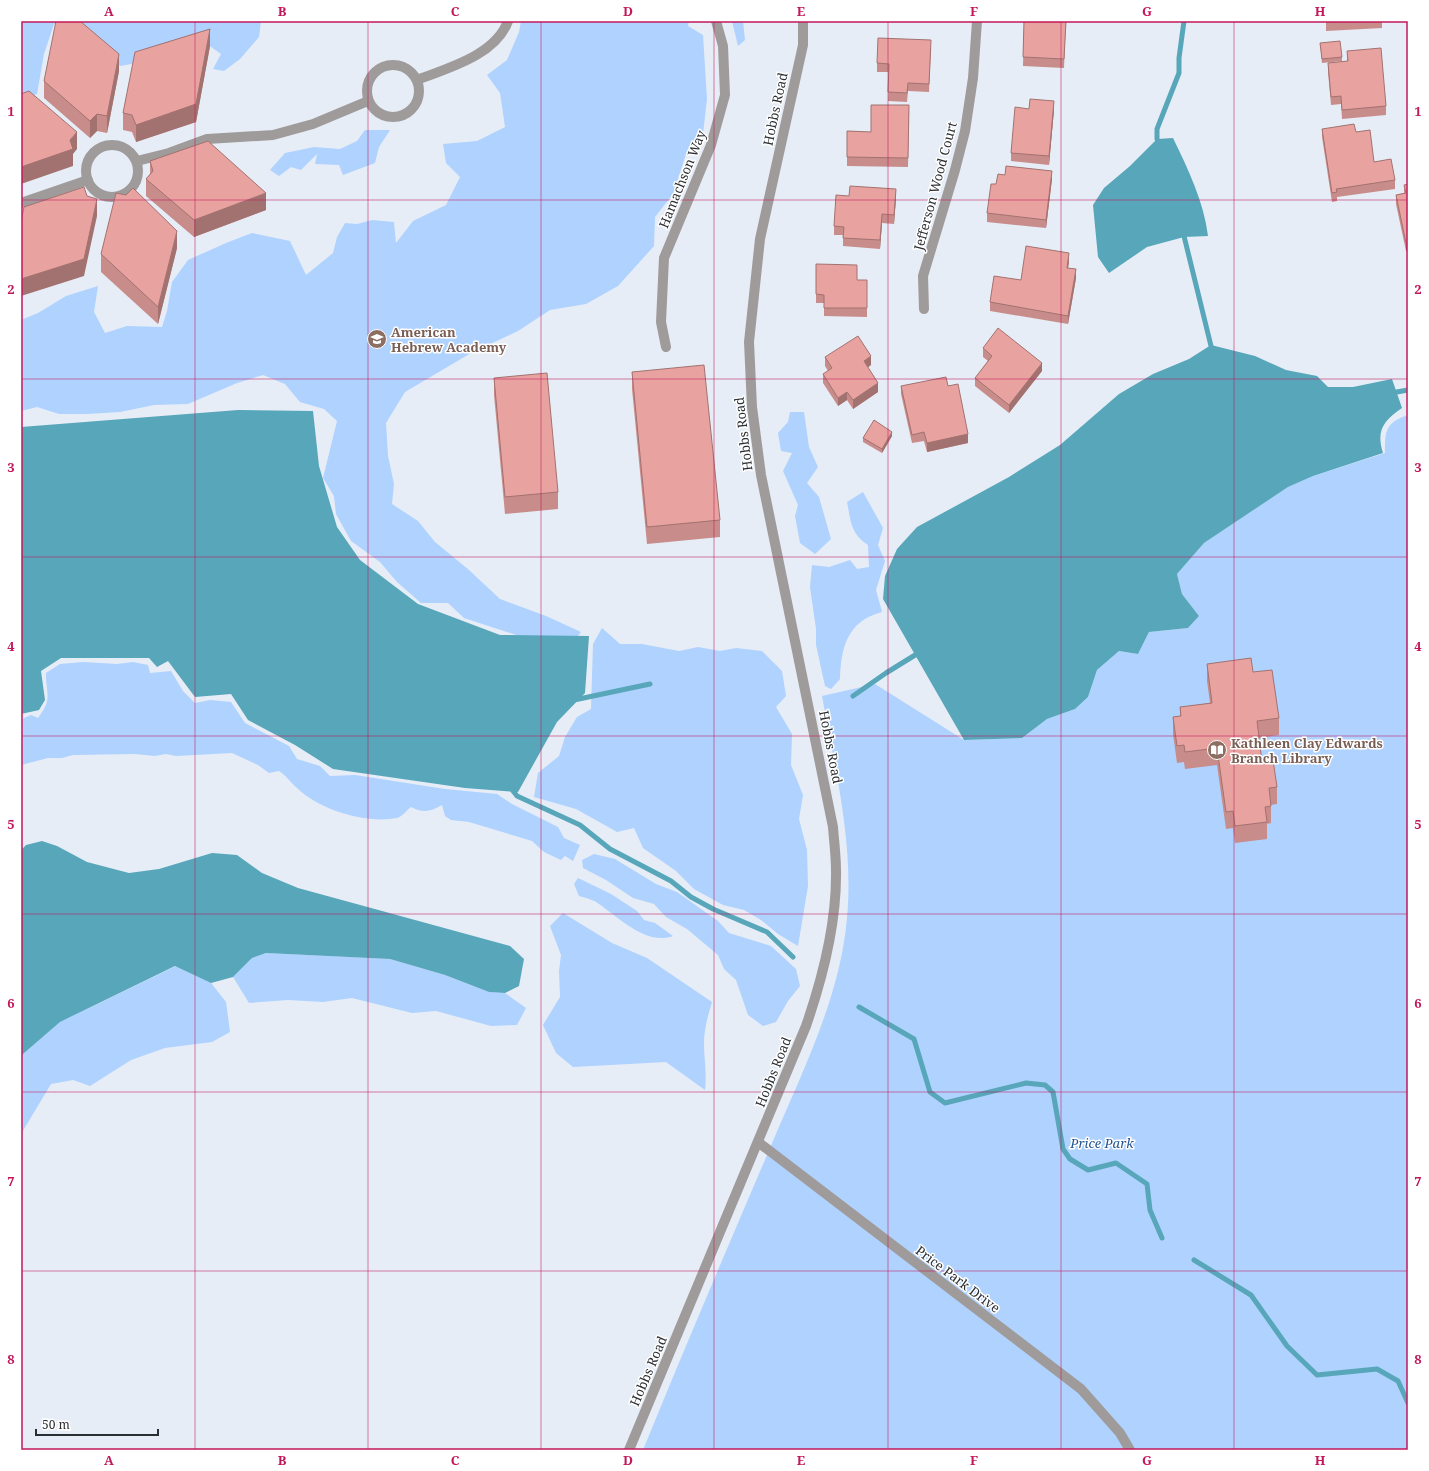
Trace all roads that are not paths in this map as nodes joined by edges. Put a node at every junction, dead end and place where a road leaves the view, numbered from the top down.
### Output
1 (508, 21) edge
2 (716, 21) edge
3 (803, 21) edge
4 (977, 21) edge
5 (417, 80) junction
6 (368, 101) junction
7 (137, 161) junction
8 (88, 180) junction
9 (21, 203) edge
10 (924, 309) dead end
11 (666, 347) dead end
12 (758, 1142) junction
13 (629, 1450) edge
14 (1130, 1450) edge

1 - 5 street
2 - 11 street, Hamachson Way
3 - 12 street, Hobbs Road
4 - 10 street, Jefferson Wood Court
5 - 6 street
5 - 6 street
6 - 7 street
7 - 8 street
7 - 8 street
8 - 9 street
12 - 13 street, Hobbs Road
12 - 14 street, Price Park Drive

